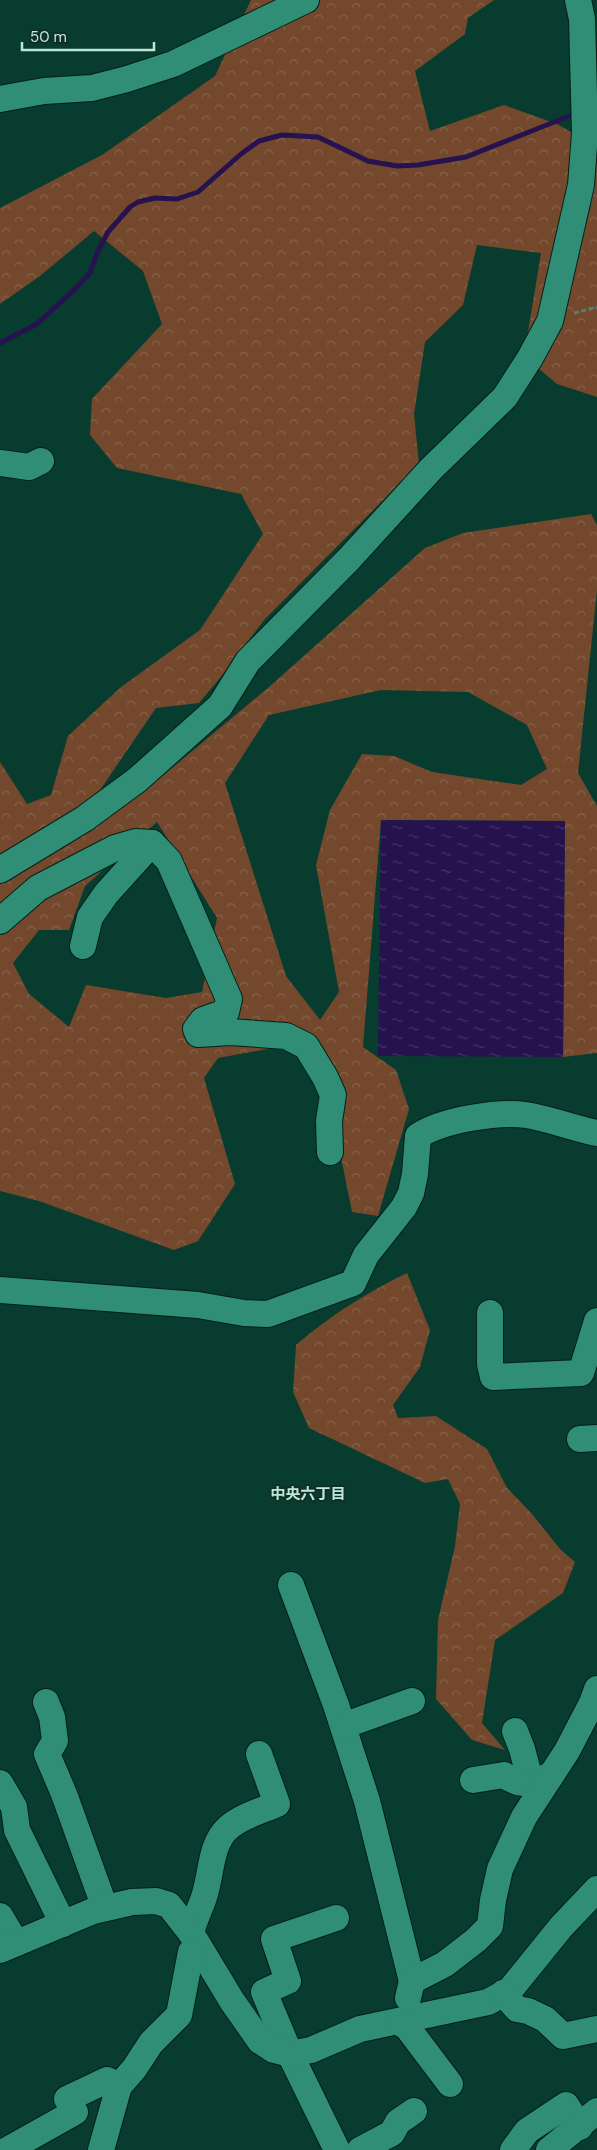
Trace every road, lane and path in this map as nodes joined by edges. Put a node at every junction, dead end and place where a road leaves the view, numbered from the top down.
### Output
1 (306, 0) edge
2 (578, 0) edge
3 (0, 99) edge
4 (42, 461) dead end
5 (0, 463) edge
6 (152, 843) junction
7 (0, 870) edge
8 (0, 921) edge
9 (83, 946) dead end
10 (597, 1133) edge
11 (330, 1152) dead end
12 (0, 1290) edge
13 (490, 1314) dead end
14 (597, 1321) edge
15 (291, 1584) dead end
16 (597, 1688) edge
17 (412, 1700) dead end
18 (46, 1702) dead end
19 (343, 1726) junction
20 (515, 1731) dead end
21 (259, 1754) dead end
22 (541, 1779) junction
23 (473, 1780) dead end
24 (0, 1783) edge
25 (597, 1889) edge
26 (105, 1908) junction
27 (0, 1916) edge
28 (336, 1918) dead end
29 (63, 1924) junction
30 (191, 1942) junction
31 (8, 1947) edge
32 (412, 1981) junction
33 (503, 1993) junction
34 (398, 2022) junction
35 (597, 2029) edge
36 (290, 2054) junction
37 (450, 2084) dead end
38 (119, 2086) junction
39 (581, 2109) edge
40 (414, 2111) dead end
41 (7, 2150) edge
42 (101, 2150) edge
43 (337, 2150) edge
44 (360, 2150) edge
45 (513, 2150) edge
46 (549, 2150) edge

1 - 3 street
2 - 7 street
4 - 5 street
6 - 8 street
6 - 9 street
6 - 11 street
10 - 12 street
13 - 14 street
15 - 19 street
16 - 22 street
17 - 19 street
18 - 26 street
19 - 32 street
20 - 22 street
21 - 30 street
22 - 23 street
22 - 32 street
24 - 29 street
25 - 33 street
26 - 29 street
26 - 30 street
27 - 31 street
28 - 36 street
29 - 31 street
30 - 36 street
30 - 38 street
32 - 34 street
33 - 34 street
33 - 35 street
34 - 36 street
34 - 37 street
36 - 43 street
38 - 41 street
38 - 42 street
39 - 45 street
39 - 46 street
40 - 44 street

